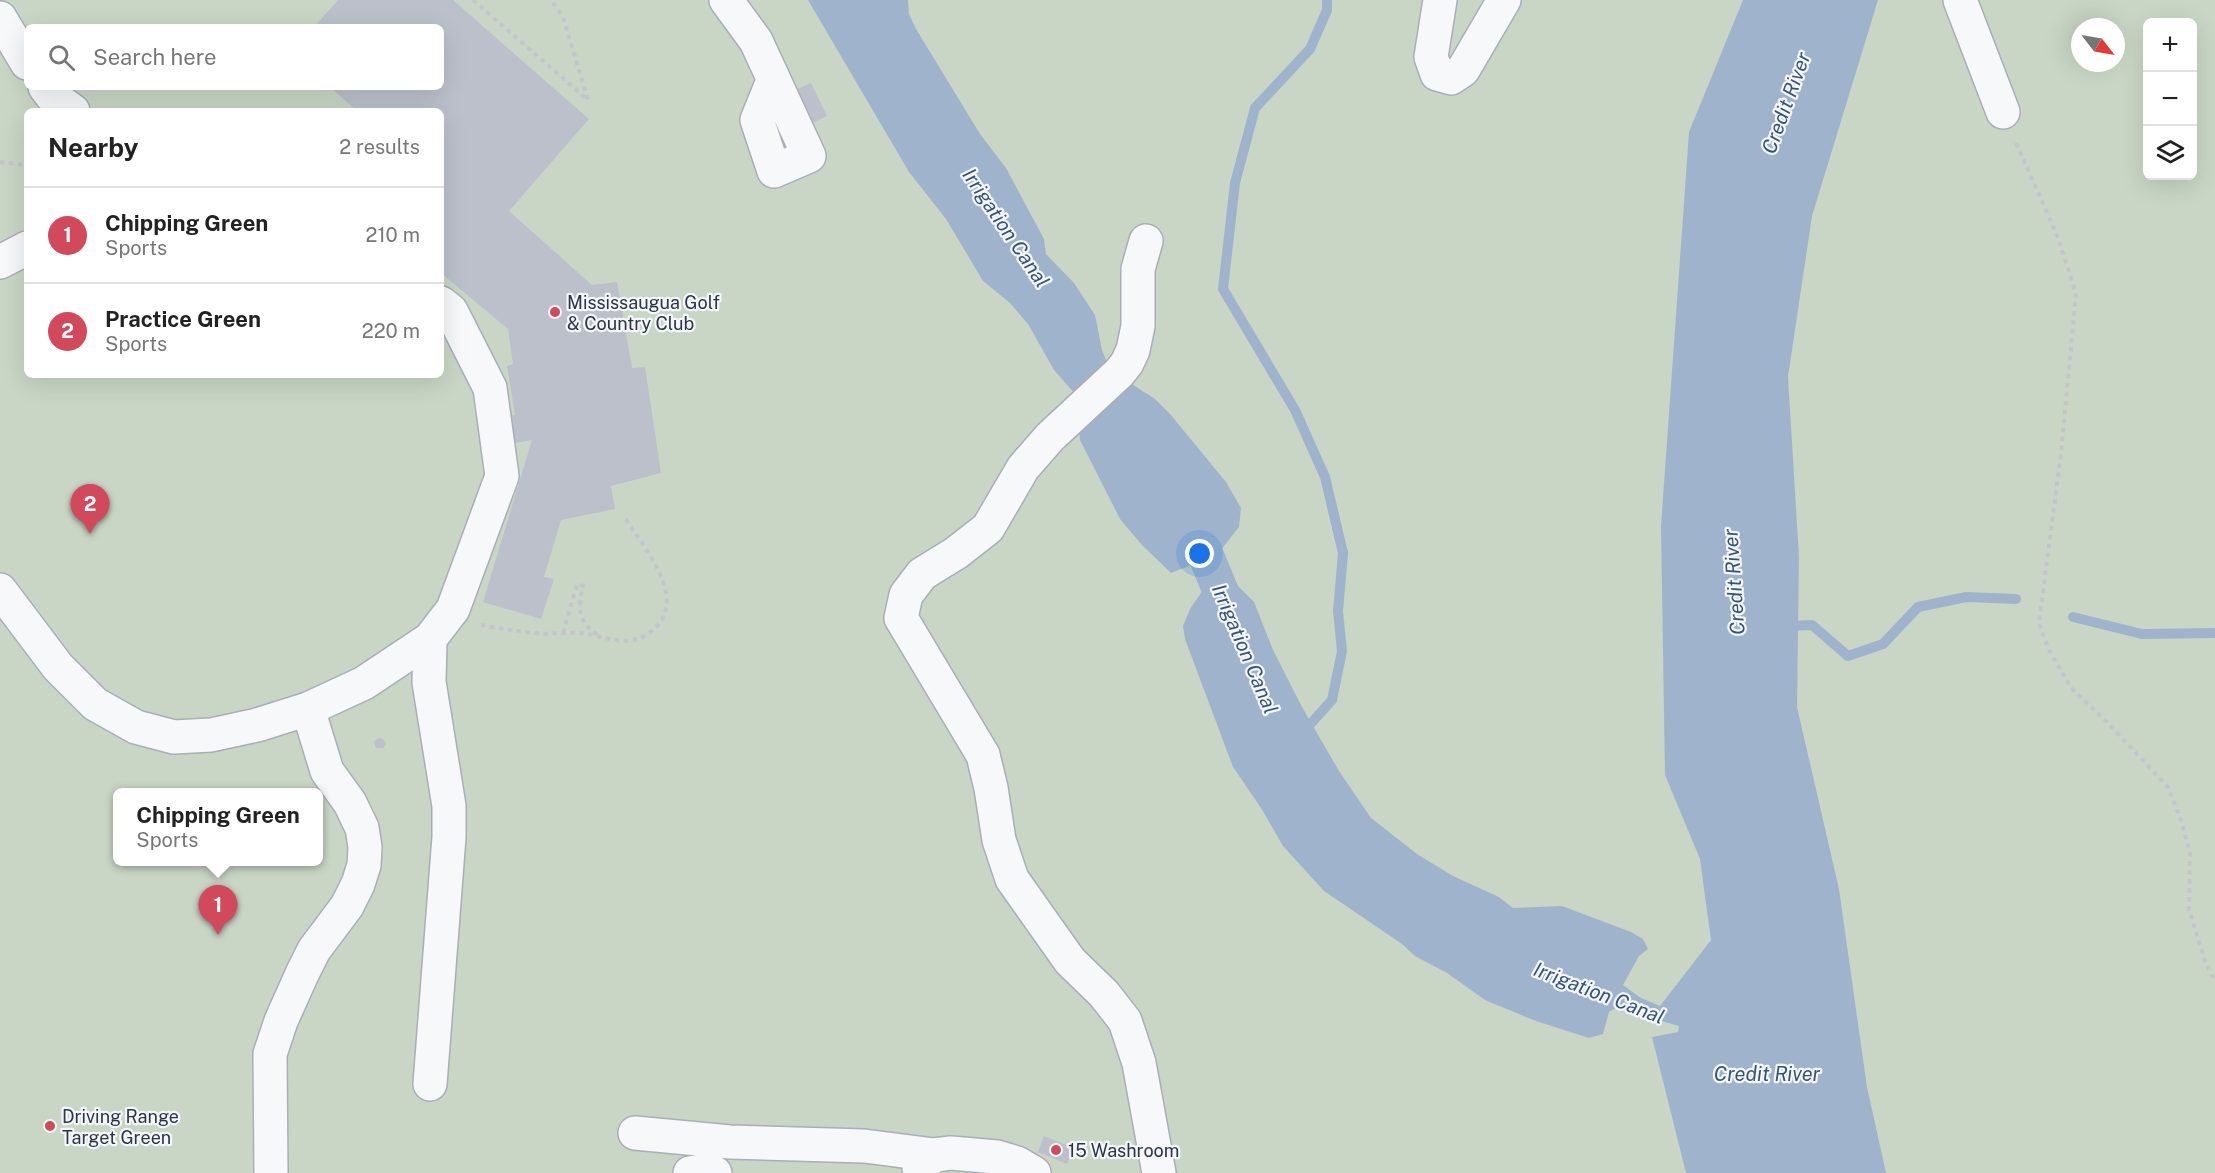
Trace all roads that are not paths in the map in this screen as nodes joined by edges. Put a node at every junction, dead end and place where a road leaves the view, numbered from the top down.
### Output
1 (726, 0) edge
2 (1440, 0) edge
3 (1504, 0) edge
4 (1960, 0) edge
5 (0, 18) edge
6 (24, 58) edge
7 (770, 88) dead end
8 (47, 90) edge
9 (69, 108) edge
10 (2003, 112) road end
11 (1146, 241) dead end
12 (24, 250) edge
13 (0, 262) edge
14 (444, 305) edge
15 (0, 590) edge
16 (436, 631) junction
17 (308, 709) junction
18 (430, 1084) dead end
19 (635, 1132) dead end
20 (924, 1164) edge
21 (272, 1173) edge
22 (690, 1173) edge
23 (715, 1173) edge
24 (1034, 1173) edge
25 (1159, 1173) edge

1 - 7 lane
2 - 3 lane
4 - 10 lane
5 - 6 lane
8 - 9 lane
11 - 25 lane
12 - 13 lane
14 - 16 lane
15 - 17 lane
16 - 17 lane
16 - 18 lane
17 - 21 lane
19 - 20 lane
20 - 24 lane
22 - 23 lane

